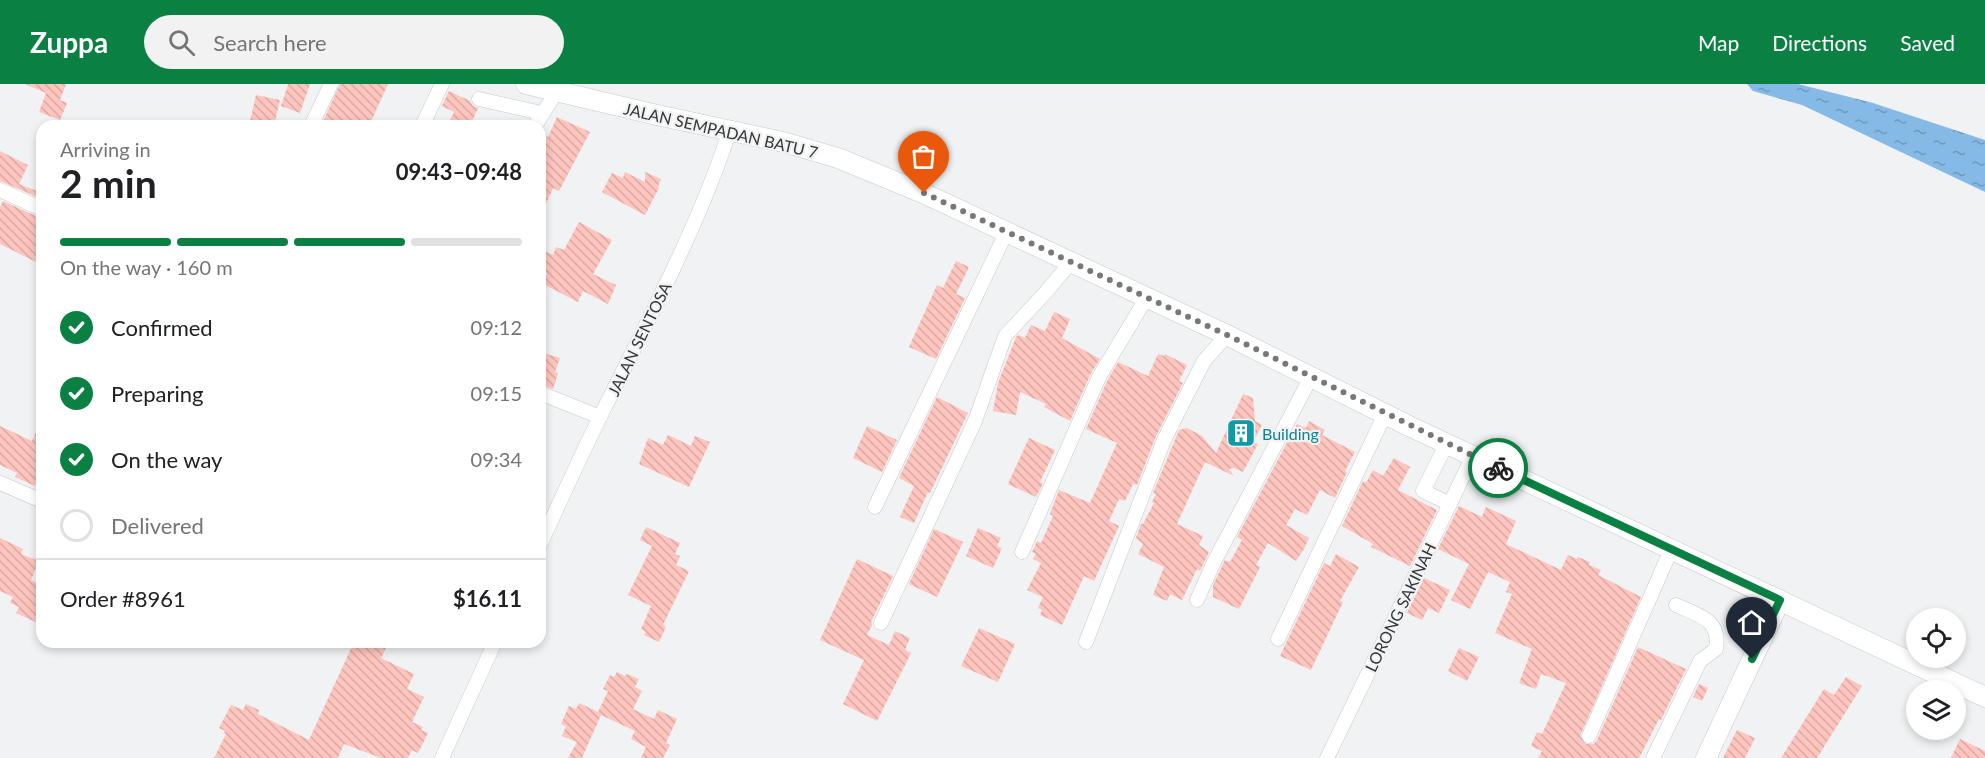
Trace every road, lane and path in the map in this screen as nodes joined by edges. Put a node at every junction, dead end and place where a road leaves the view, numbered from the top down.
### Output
1 (331, 84) edge
2 (442, 84) edge
3 (526, 84) edge
4 (557, 91) junction
5 (479, 99) dead end
6 (314, 120) edge
7 (425, 120) edge
8 (538, 120) edge
9 (730, 130) junction
10 (0, 190) edge
11 (36, 206) edge
12 (1007, 231) junction
13 (1071, 262) junction
14 (1148, 297) junction
15 (1227, 335) junction
16 (1311, 377) junction
17 (546, 395) edge
18 (1385, 414) junction
19 (600, 417) junction
20 (1447, 443) junction
21 (1473, 456) junction
22 (0, 483) edge
23 (36, 498) edge
24 (1450, 504) junction
25 (875, 507) dead end
26 (546, 528) edge
27 (1671, 550) junction
28 (1022, 552) dead end
29 (1197, 600) dead end
30 (1780, 600) junction
31 (1676, 605) dead end
32 (881, 623) dead end
33 (1278, 639) dead end
34 (1086, 642) dead end
35 (492, 648) edge
36 (1985, 697) edge
37 (1589, 736) dead end
38 (442, 758) edge
39 (1327, 758) edge
40 (1653, 758) edge
41 (1706, 758) edge

1 - 6 street
2 - 7 street
3 - 4 street, JALAN SEMPADAN BATU 7
4 - 8 street
4 - 9 street, JALAN SEMPADAN BATU 7
5 - 8 street
9 - 12 street, JALAN SEMPADAN BATU 7
9 - 19 street, JALAN SENTOSA
10 - 11 street
12 - 13 street, JALAN SEMPADAN BATU 7
12 - 25 street
13 - 14 street, JALAN SEMPADAN BATU 7
13 - 32 street
14 - 15 street, JALAN SEMPADAN BATU 7
14 - 28 street
15 - 16 street, JALAN SEMPADAN BATU 7
15 - 34 street
16 - 18 street, JALAN SEMPADAN BATU 7
16 - 29 street
17 - 19 street
18 - 20 street, JALAN SEMPADAN BATU 7
18 - 33 street
19 - 26 street, JALAN SENTOSA
20 - 21 street, JALAN SEMPADAN BATU 7
20 - 24 street
21 - 24 street, LORONG SAKINAH
21 - 27 street, JALAN SEMPADAN BATU 7
22 - 23 street
24 - 39 street, LORONG SAKINAH
27 - 30 street, JALAN SEMPADAN BATU 7
27 - 37 street
30 - 36 street, JALAN SEMPADAN BATU 7
30 - 41 street
31 - 40 street
35 - 38 street

